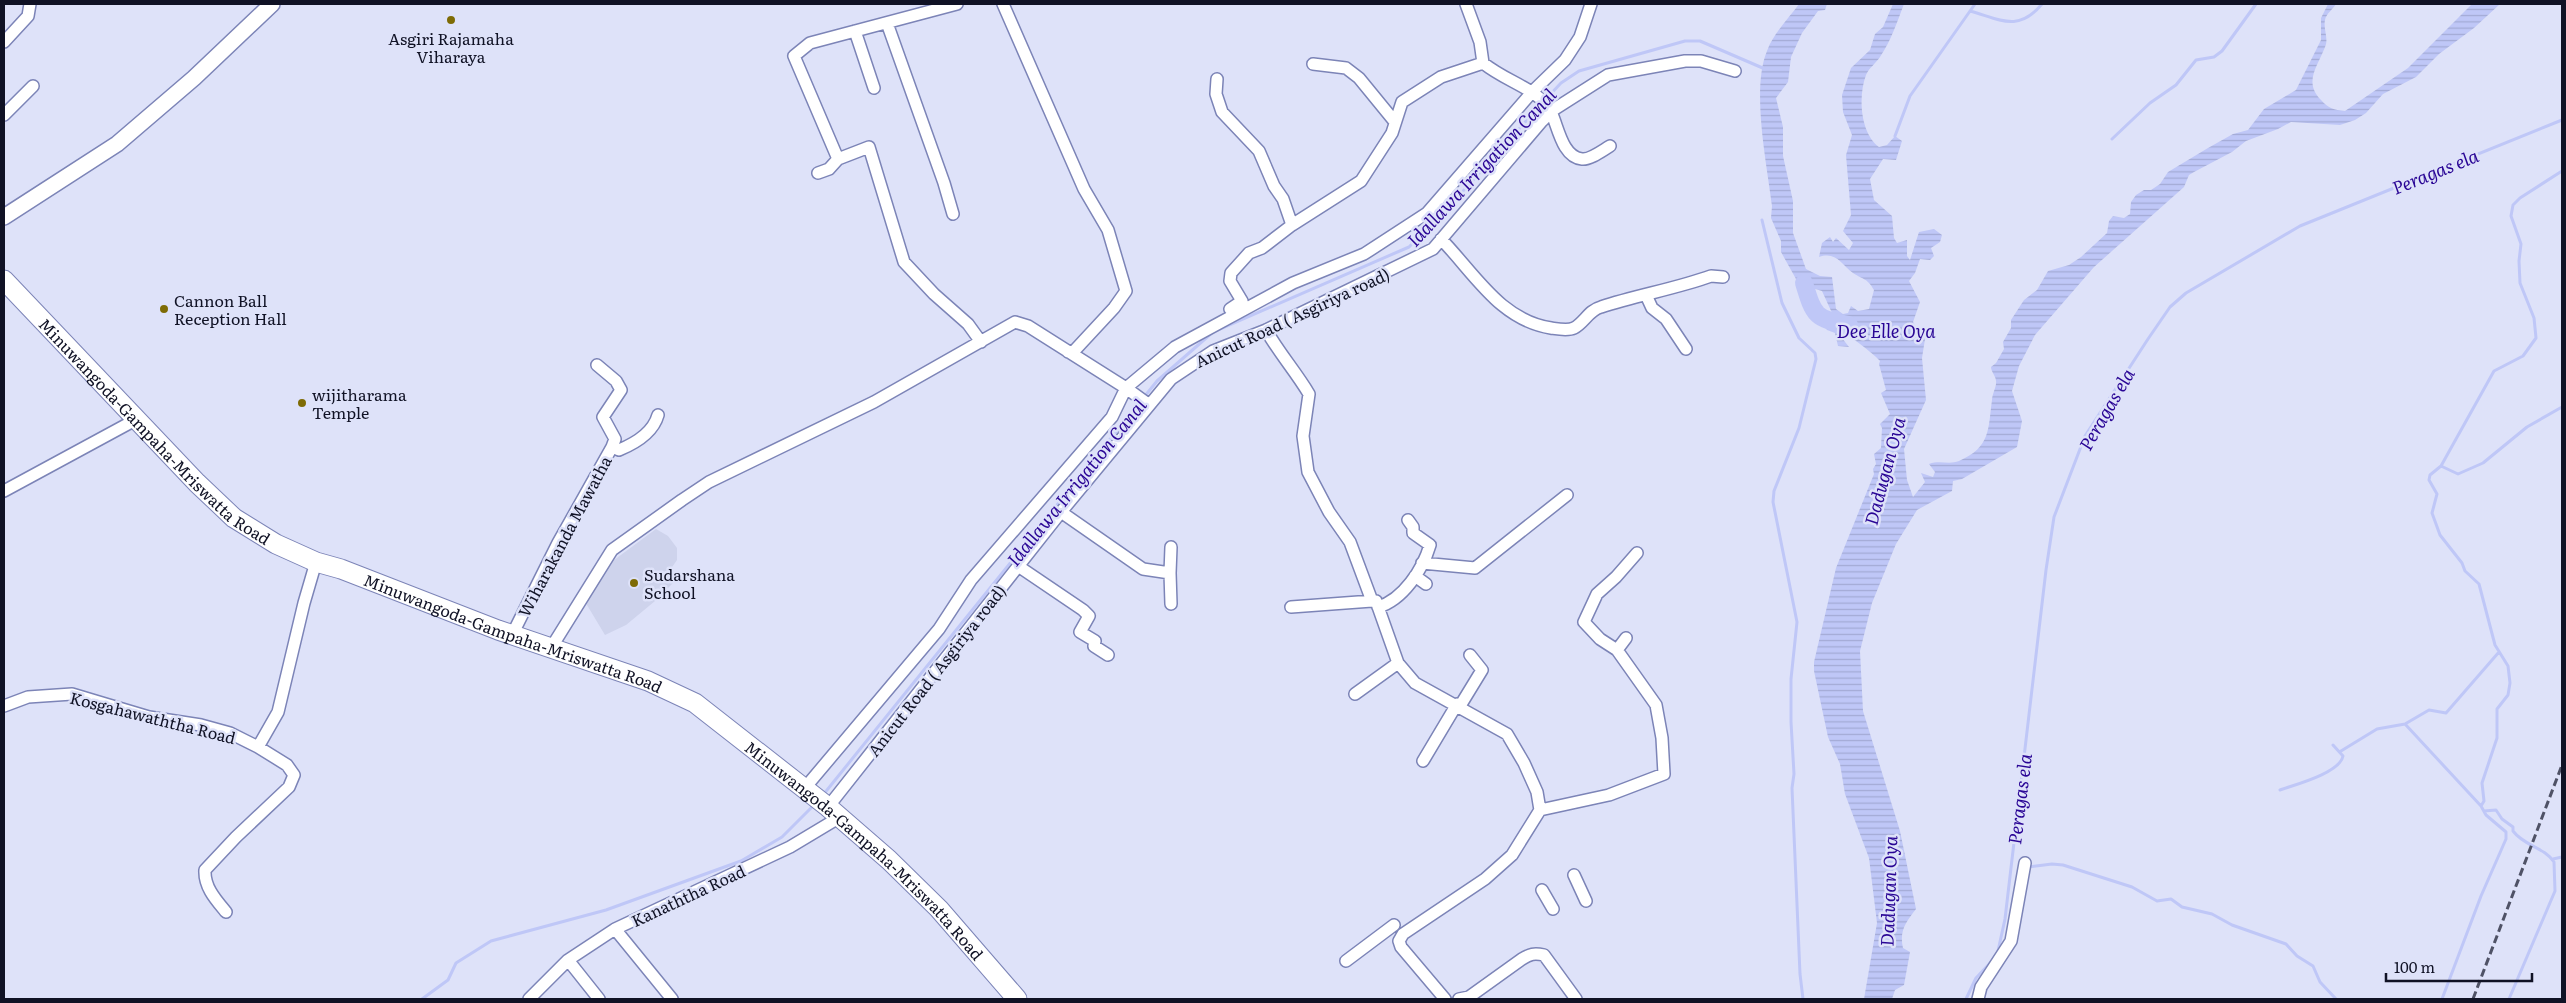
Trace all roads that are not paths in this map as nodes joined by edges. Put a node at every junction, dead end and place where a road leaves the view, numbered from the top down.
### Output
1 (30, 4) edge
2 (272, 4) edge
3 (957, 4) edge
4 (1003, 4) edge
5 (1466, 4) edge
6 (1591, 4) edge
7 (886, 23) junction
8 (831, 29) dead end
9 (850, 32) junction
10 (4, 42) edge
11 (1313, 64) dead end
12 (1482, 64) junction
13 (1735, 70) dead end
14 (1217, 79) dead end
15 (33, 86) dead end
16 (874, 88) dead end
17 (1545, 103) junction
18 (4, 115) edge
19 (1395, 122) junction
20 (1610, 146) dead end
21 (838, 159) junction
22 (818, 173) dead end
23 (953, 214) dead end
24 (4, 217) edge
25 (1292, 225) junction
26 (1441, 239) junction
27 (1723, 277) dead end
28 (4, 280) edge
29 (1646, 295) junction
30 (1266, 330) junction
31 (981, 342) junction
32 (1175, 347) junction
33 (1686, 349) dead end
34 (1068, 352) junction
35 (597, 365) dead end
36 (1126, 388) junction
37 (1143, 400) junction
38 (658, 415) dead end
39 (137, 419) junction
40 (612, 447) junction
41 (4, 491) edge
42 (1567, 495) dead end
43 (1061, 512) junction
44 (1408, 520) dead end
45 (1171, 547) dead end
46 (1637, 553) dead end
47 (316, 562) junction
48 (1422, 563) junction
49 (1018, 566) junction
50 (1170, 573) junction
51 (1415, 576) junction
52 (1426, 584) dead end
53 (1171, 604) dead end
54 (1375, 604) junction
55 (1291, 607) dead end
56 (512, 635) junction
57 (1626, 638) dead end
58 (551, 648) junction
59 (1618, 650) junction
60 (1108, 655) dead end
61 (1470, 655) dead end
62 (1398, 662) junction
63 (1355, 694) dead end
64 (1459, 705) junction
65 (4, 706) edge
66 (258, 747) junction
67 (1423, 761) dead end
68 (804, 789) junction
69 (1540, 810) junction
70 (834, 812) junction
71 (2025, 862) dead end
72 (1574, 875) dead end
73 (1542, 890) dead end
74 (1586, 901) dead end
75 (1553, 909) dead end
76 (226, 912) dead end
77 (1394, 925) dead end
78 (615, 928) junction
79 (568, 960) junction
80 (1346, 961) dead end
81 (530, 999) edge
82 (599, 999) edge
83 (672, 999) edge
84 (1017, 999) edge
85 (1446, 999) edge
86 (1459, 999) edge
87 (1576, 999) edge
88 (1978, 999) edge

1 - 10 street
2 - 24 street
3 - 7 street
4 - 34 street
5 - 12 street
6 - 17 street
7 - 9 street
7 - 23 street
8 - 9 street
9 - 16 street
9 - 21 street
11 - 19 street
12 - 17 street
12 - 19 street
13 - 17 street, Anicut Road ( Asgiriya road)
14 - 25 street
15 - 18 street
17 - 20 street
17 - 26 street, Anicut Road ( Asgiriya road)
17 - 32 street
19 - 25 street
21 - 22 street
21 - 31 street
25 - 32 street
26 - 29 street
26 - 30 street, Anicut Road ( Asgiriya road)
27 - 29 street
28 - 39 main road, Minuwangoda-Gampaha-Mriswatta Road
29 - 33 street
30 - 37 street, Anicut Road ( Asgiriya road)
30 - 54 street
31 - 34 street
31 - 58 street
32 - 36 street
34 - 36 street
35 - 40 street, Wiharakanda Mawatha
36 - 37 street
36 - 68 street
37 - 43 street, Anicut Road ( Asgiriya road)
38 - 40 street
39 - 41 street
39 - 47 main road, Minuwangoda-Gampaha-Mriswatta Road
40 - 56 street, Wiharakanda Mawatha
42 - 48 street
43 - 49 street, Anicut Road ( Asgiriya road)
43 - 50 street
44 - 48 street
45 - 50 street
46 - 59 street
47 - 56 main road, Minuwangoda-Gampaha-Mriswatta Road
47 - 66 street
48 - 51 street
49 - 60 street
49 - 70 street, Anicut Road ( Asgiriya road)
50 - 53 street
51 - 52 street
51 - 54 street
54 - 55 street
54 - 62 street
56 - 58 main road, Minuwangoda-Gampaha-Mriswatta Road
57 - 59 street
58 - 68 main road, Minuwangoda-Gampaha-Mriswatta Road
59 - 69 street
61 - 64 street
62 - 63 street
62 - 64 street
64 - 67 street
64 - 69 street
65 - 66 street, Kosgahawaththa Road
66 - 76 street, Kosgahawaththa Road
68 - 70 main road, Minuwangoda-Gampaha-Mriswatta Road
69 - 85 street
70 - 78 street, Kanaththa Road
70 - 84 main road, Minuwangoda-Gampaha-Mriswatta Road
71 - 88 street
72 - 74 street
73 - 75 street
77 - 80 street
78 - 79 street
78 - 83 street, Kanaththa Road
79 - 81 street
79 - 82 street
86 - 87 street

